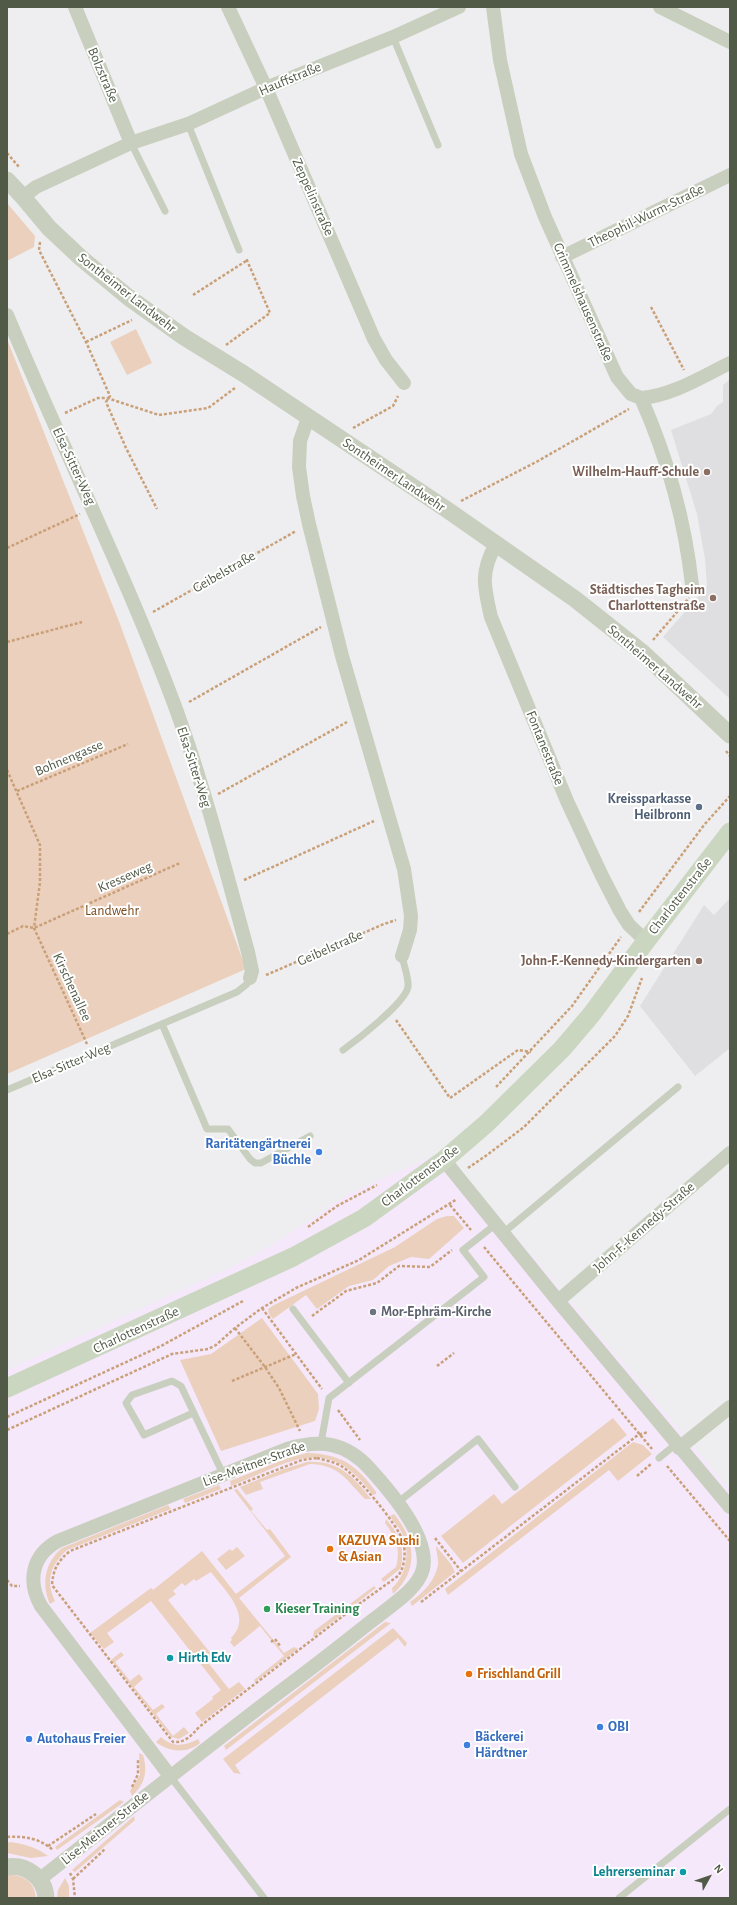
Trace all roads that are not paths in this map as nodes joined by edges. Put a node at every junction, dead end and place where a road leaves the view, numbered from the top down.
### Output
1 (75, 7) edge
2 (228, 7) edge
3 (459, 7) edge
4 (493, 7) edge
5 (660, 7) edge
6 (393, 37) junction
7 (730, 42) edge
8 (266, 88) junction
9 (188, 124) junction
10 (132, 143) junction
11 (438, 145) dead end
12 (730, 175) edge
13 (7, 180) edge
14 (23, 197) junction
15 (165, 212) dead end
16 (239, 250) road end
17 (562, 257) junction
18 (7, 315) edge
19 (730, 363) edge
20 (404, 383) road end
21 (641, 398) junction
22 (308, 418) junction
23 (496, 544) junction
24 (692, 585) road end
25 (730, 735) edge
26 (730, 832) edge
27 (646, 940) junction
28 (402, 956) joint
29 (250, 978) joint
30 (162, 1024) junction
31 (343, 1050) dead end
32 (678, 1087) dead end
33 (7, 1090) edge
34 (310, 1136) dead end
35 (730, 1153) edge
36 (444, 1160) junction
37 (499, 1228) junction
38 (558, 1301) junction
39 (293, 1309) dead end
40 (349, 1383) junction
41 (7, 1388) edge
42 (730, 1407) edge
43 (193, 1413) junction
44 (321, 1443) junction
45 (678, 1446) junction
46 (659, 1458) road end
47 (223, 1474) junction
48 (515, 1487) dead end
49 (397, 1503) junction
50 (730, 1507) edge
51 (170, 1776) junction
52 (730, 1809) edge
53 (7, 1867) edge
54 (40, 1879) junction
55 (46, 1898) edge
56 (264, 1898) edge
57 (619, 1898) edge

1 - 10 street, Bolzstraße
2 - 8 street, Zeppelinstraße
3 - 6 street, Hauffstraße
4 - 17 street, Grimmelshausenstraße
5 - 7 street
6 - 8 street, Hauffstraße
6 - 11 lane
8 - 9 street, Hauffstraße
8 - 20 street, Zeppelinstraße
9 - 10 street, Hauffstraße
9 - 16 lane
10 - 14 street, Hauffstraße
10 - 15 lane
12 - 17 street, Theophil-Wurm-Straße
13 - 14 street, Sontheimer Landwehr
14 - 22 street, Sontheimer Landwehr
17 - 21 street, Grimmelshausenstraße
18 - 29 street, Elsa-Sitter-Weg
19 - 21 street
21 - 24 street
22 - 23 street, Sontheimer Landwehr
22 - 28 street
23 - 25 street, Sontheimer Landwehr
23 - 27 street, Fontanestraße
26 - 27 main road, Charlottenstraße
27 - 36 main road, Charlottenstraße
28 - 31 lane
29 - 30 lane, Elsa-Sitter-Weg
30 - 33 lane, Elsa-Sitter-Weg
30 - 34 lane
32 - 37 lane
35 - 38 street, John-F.-Kennedy-Straße
36 - 37 street
36 - 41 main road, Charlottenstraße
37 - 38 street
37 - 40 lane
38 - 45 street
39 - 40 lane
40 - 44 lane
42 - 45 street
43 - 43 lane
43 - 47 lane
44 - 47 street, Lise-Meitner-Straße
44 - 49 street, Lise-Meitner-Straße
45 - 46 lane
45 - 50 street
47 - 51 street, Lise-Meitner-Straße
48 - 49 lane
49 - 51 street, Lise-Meitner-Straße
51 - 54 street, Lise-Meitner-Straße
51 - 56 lane, Lise-Meitner-Straße
52 - 57 lane
53 - 54 street
54 - 55 street

